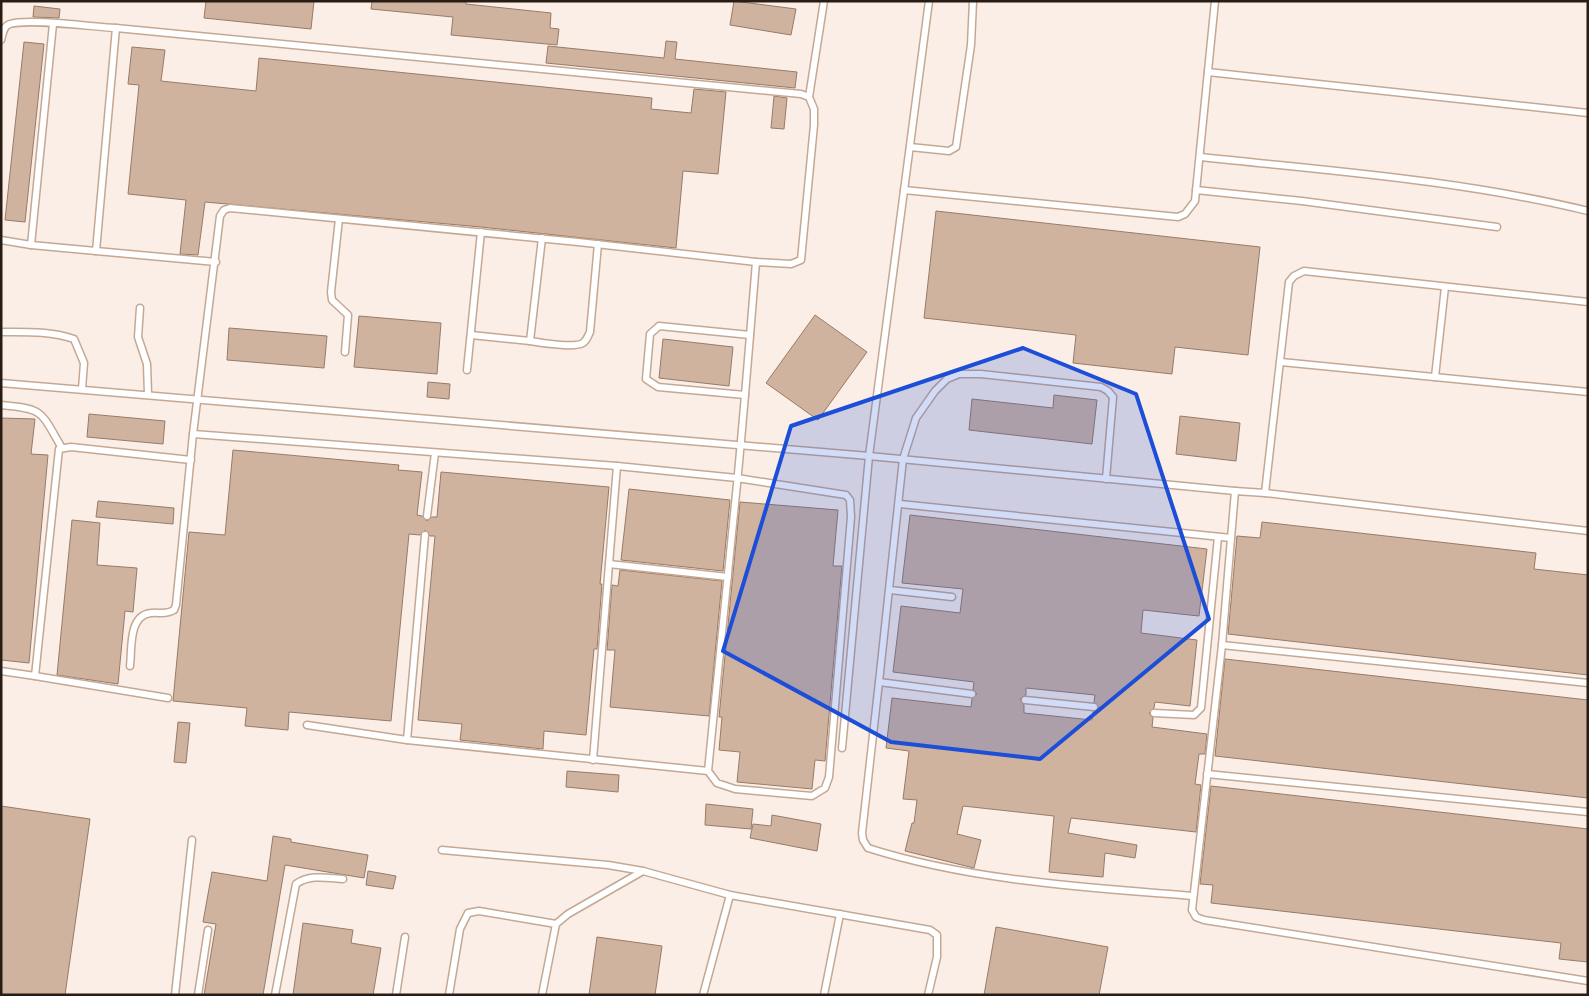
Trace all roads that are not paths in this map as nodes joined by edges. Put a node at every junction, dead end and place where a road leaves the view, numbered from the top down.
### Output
1 (824, 1) edge
2 (929, 1) edge
3 (973, 1) edge
4 (1216, 1) edge
5 (53, 24) junction
6 (116, 28) junction
7 (1, 40) edge
8 (1208, 72) junction
9 (809, 97) junction
10 (1588, 113) edge
11 (910, 147) junction
12 (1201, 157) junction
13 (904, 190) junction
14 (1196, 190) junction
15 (1588, 211) edge
16 (339, 219) junction
17 (1497, 227) dead end
18 (482, 232) junction
19 (542, 238) junction
20 (1, 240) edge
21 (598, 244) junction
22 (31, 245) junction
23 (96, 251) junction
24 (216, 262) junction
25 (756, 262) junction
26 (1445, 287) junction
27 (1588, 302) edge
28 (140, 308) dead end
29 (1, 332) edge
30 (471, 335) junction
31 (750, 335) junction
32 (530, 341) junction
33 (345, 352) dead end
34 (1281, 362) junction
35 (467, 370) dead end
36 (1435, 377) junction
37 (1, 383) edge
38 (82, 390) junction
39 (1588, 392) edge
40 (148, 394) junction
41 (745, 395) junction
42 (198, 398) junction
43 (1, 405) edge
44 (193, 434) junction
45 (741, 445) junction
46 (62, 448) junction
47 (435, 453) junction
48 (869, 456) junction
49 (903, 459) junction
50 (191, 460) junction
51 (617, 466) junction
52 (737, 478) junction
53 (1106, 480) junction
54 (1235, 491) junction
55 (1265, 493) junction
56 (900, 504) junction
57 (427, 516) dead end
58 (1588, 531) edge
59 (425, 535) dead end
60 (1218, 537) junction
61 (1231, 538) junction
62 (609, 564) junction
63 (728, 577) junction
64 (890, 590) junction
65 (952, 597) dead end
66 (1222, 645) junction
67 (130, 666) dead end
68 (1, 672) edge
69 (35, 676) junction
70 (880, 682) junction
71 (1588, 683) edge
72 (972, 694) dead end
73 (168, 698) dead end
74 (1025, 700) dead end
75 (1094, 707) dead end
76 (1154, 713) dead end
77 (307, 726) dead end
78 (407, 740) junction
79 (842, 748) dead end
80 (593, 760) junction
81 (708, 771) junction
82 (1207, 774) junction
83 (1588, 812) edge
84 (192, 840) dead end
85 (442, 850) dead end
86 (643, 871) junction
87 (343, 879) dead end
88 (730, 895) junction
89 (1193, 896) junction
90 (840, 914) junction
91 (556, 924) junction
92 (208, 930) dead end
93 (405, 937) dead end
94 (1588, 981) edge
95 (175, 995) edge
96 (198, 995) edge
97 (275, 995) edge
98 (396, 995) edge
99 (449, 995) edge
100 (542, 995) edge
101 (703, 995) edge
102 (824, 995) edge
103 (928, 995) edge

1 - 9 lane
2 - 11 lane
3 - 11 lane
4 - 8 lane
5 - 6 lane
5 - 7 lane
5 - 22 lane
6 - 9 lane
6 - 23 lane
8 - 10 lane
8 - 12 lane
9 - 25 lane
11 - 13 lane
12 - 14 lane
12 - 15 lane
13 - 14 lane
13 - 48 lane
14 - 17 lane
16 - 18 lane
16 - 24 lane
16 - 33 lane
18 - 19 lane
18 - 30 lane
19 - 21 lane
19 - 32 lane
20 - 22 lane
21 - 25 lane
21 - 32 lane
22 - 23 lane
23 - 24 lane
24 - 42 lane
25 - 31 lane
26 - 27 lane
26 - 34 lane
26 - 36 lane
28 - 40 lane
29 - 38 lane
30 - 32 lane
30 - 35 lane
31 - 41 lane
31 - 41 lane
34 - 36 lane
34 - 55 lane
36 - 39 lane
37 - 38 lane
38 - 40 lane
40 - 42 lane
41 - 45 lane
42 - 44 lane
42 - 45 lane
43 - 46 lane
44 - 47 lane
44 - 50 lane
45 - 48 lane
45 - 52 lane
46 - 50 lane
46 - 69 lane
47 - 51 lane
47 - 57 lane
48 - 49 lane
48 - 79 lane
49 - 53 lane
49 - 53 lane
49 - 56 lane
50 - 67 lane
51 - 52 lane
51 - 62 lane
52 - 63 lane
52 - 81 lane
53 - 54 lane
54 - 55 lane
54 - 61 lane
55 - 58 lane
56 - 60 lane
56 - 64 lane
59 - 78 lane
60 - 61 lane
60 - 76 lane
61 - 66 lane
62 - 63 lane
62 - 80 lane
63 - 81 lane
64 - 65 lane
64 - 70 lane
66 - 71 lane
66 - 82 lane
68 - 69 lane
69 - 73 lane
70 - 72 lane
70 - 89 lane
74 - 75 lane
77 - 78 lane
78 - 80 lane
80 - 81 lane
82 - 83 lane
82 - 89 lane
84 - 95 lane
85 - 86 lane
86 - 88 lane
86 - 91 lane
87 - 97 lane
88 - 90 lane
88 - 101 lane
89 - 94 lane
90 - 102 lane
90 - 103 lane
91 - 99 lane
91 - 100 lane
92 - 96 lane
93 - 98 lane

